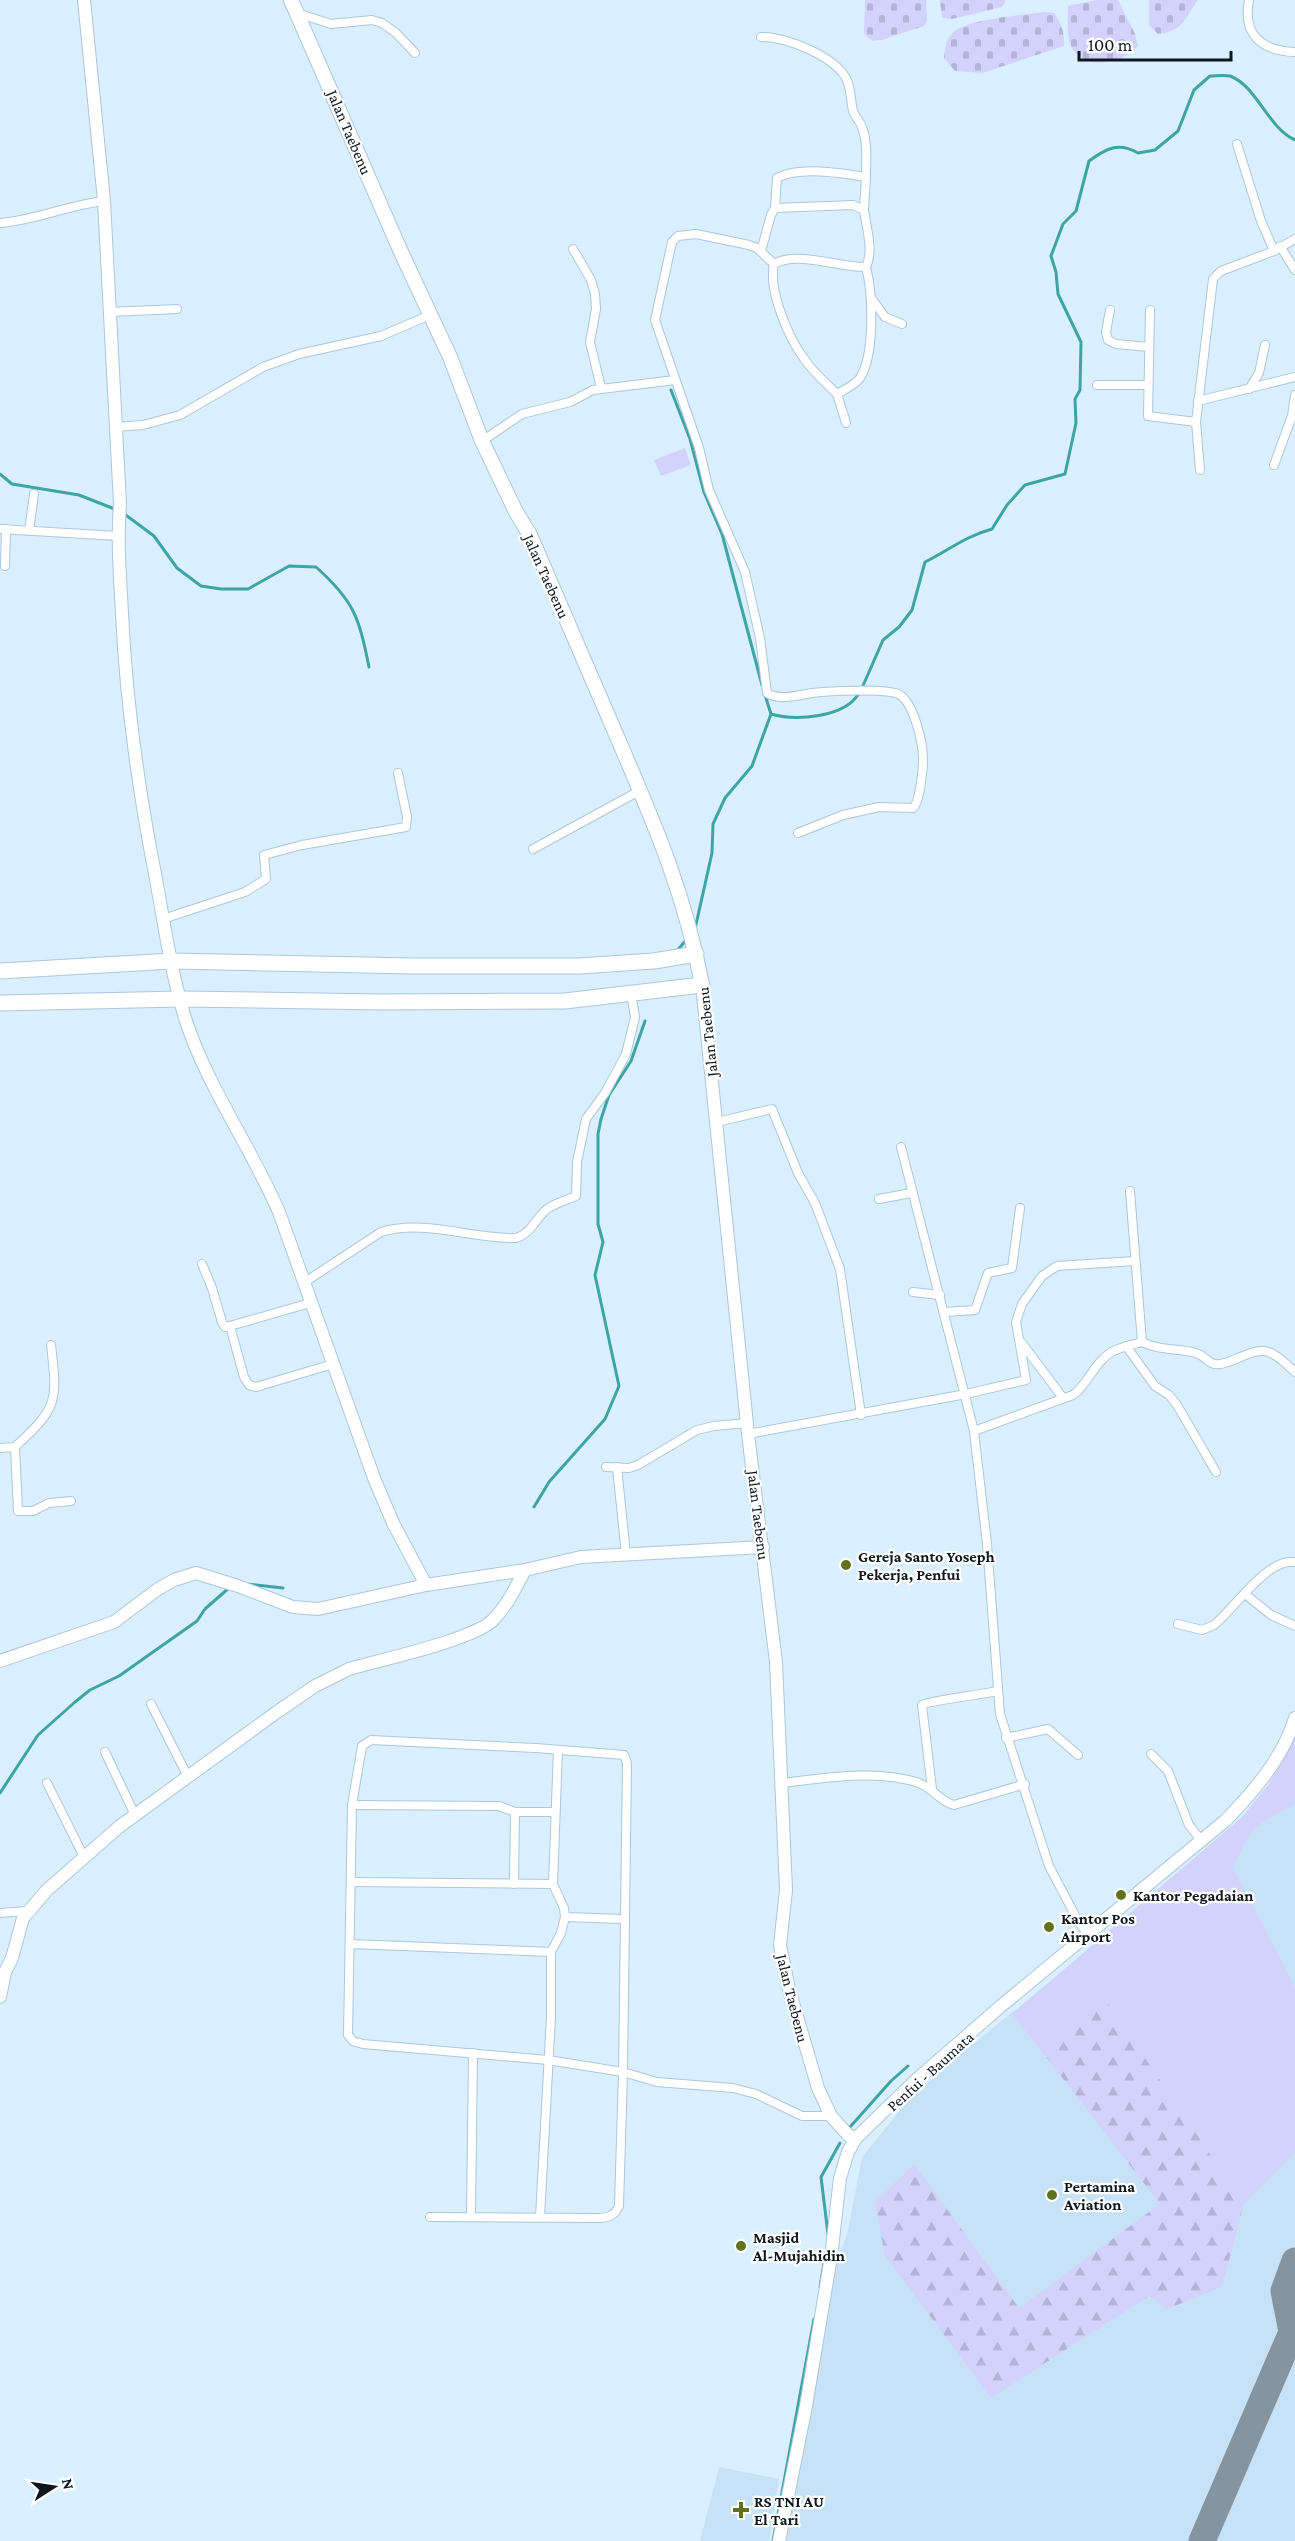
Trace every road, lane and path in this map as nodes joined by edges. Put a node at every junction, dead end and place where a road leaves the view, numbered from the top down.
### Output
1 (84, 0) edge
2 (291, 0) edge
3 (1249, 0) edge
4 (297, 13) junction
5 (761, 37) dead end
6 (1295, 51) edge
7 (415, 53) dead end
8 (1237, 144) dead end
9 (866, 177) junction
10 (104, 201) junction
11 (775, 208) junction
12 (864, 210) junction
13 (0, 223) edge
14 (1295, 239) edge
15 (1277, 248) junction
16 (573, 249) dead end
17 (760, 251) junction
18 (774, 264) junction
19 (866, 267) junction
20 (1295, 270) edge
21 (871, 299) junction
22 (177, 309) dead end
23 (1110, 310) dead end
24 (1150, 310) dead end
25 (110, 312) junction
26 (430, 315) junction
27 (903, 324) dead end
28 (1265, 345) dead end
29 (1149, 347) junction
30 (1294, 378) edge
31 (675, 380) junction
32 (1096, 385) dead end
33 (1148, 385) junction
34 (601, 388) junction
35 (1249, 389) junction
36 (837, 394) junction
37 (1295, 394) edge
38 (1198, 401) junction
39 (1196, 422) junction
40 (846, 423) dead end
41 (116, 427) junction
42 (482, 441) junction
43 (1274, 465) dead end
44 (1200, 470) dead end
45 (34, 494) dead end
46 (3, 529) edge
47 (30, 531) junction
48 (118, 531) junction
49 (5, 566) dead end
50 (398, 773) dead end
51 (641, 790) junction
52 (798, 833) dead end
53 (533, 849) dead end
54 (163, 919) junction
55 (695, 947) junction
56 (172, 961) junction
57 (0, 971) edge
58 (702, 985) junction
59 (631, 994) junction
60 (181, 999) junction
61 (0, 1003) edge
62 (717, 1122) junction
63 (901, 1148) dead end
64 (1130, 1191) dead end
65 (911, 1193) junction
66 (879, 1199) dead end
67 (1020, 1208) dead end
68 (1135, 1260) junction
69 (202, 1264) dead end
70 (305, 1282) junction
71 (913, 1292) dead end
72 (940, 1295) junction
73 (310, 1302) junction
74 (945, 1312) junction
75 (230, 1326) junction
76 (1019, 1340) junction
77 (1142, 1342) junction
78 (51, 1345) dead end
79 (1126, 1347) junction
80 (333, 1364) junction
81 (1295, 1372) edge
82 (966, 1394) junction
83 (1063, 1398) junction
84 (861, 1414) junction
85 (748, 1428) junction
86 (974, 1431) junction
87 (15, 1447) junction
88 (0, 1448) edge
89 (606, 1467) dead end
90 (617, 1467) junction
91 (1216, 1472) dead end
92 (71, 1501) dead end
93 (763, 1547) junction
94 (626, 1555) junction
95 (1295, 1562) edge
96 (525, 1570) junction
97 (426, 1585) junction
98 (1245, 1594) junction
99 (1178, 1624) dead end
100 (1295, 1626) edge
101 (0, 1661) edge
102 (997, 1691) junction
103 (151, 1704) dead end
104 (1295, 1718) edge
105 (1006, 1738) junction
106 (558, 1750) junction
107 (105, 1752) dead end
108 (1151, 1754) dead end
109 (1078, 1755) dead end
110 (188, 1777) junction
111 (47, 1783) dead end
112 (783, 1783) junction
113 (1024, 1784) junction
114 (932, 1789) junction
115 (352, 1805) junction
116 (515, 1812) junction
117 (555, 1812) junction
118 (135, 1815) junction
119 (1202, 1840) junction
120 (84, 1857) junction
121 (351, 1882) junction
122 (514, 1884) junction
123 (553, 1884) junction
124 (26, 1911) junction
125 (0, 1913) edge
126 (565, 1917) junction
127 (624, 1919) junction
128 (1088, 1934) junction
129 (350, 1944) junction
130 (551, 1952) junction
131 (2, 1972) edge
132 (0, 1997) edge
133 (473, 2053) junction
134 (548, 2060) junction
135 (623, 2072) junction
136 (831, 2116) junction
137 (850, 2135) junction
138 (471, 2216) junction
139 (430, 2217) dead end
140 (540, 2217) junction
141 (779, 2541) edge

1 - 10 street
2 - 4 main road, Jalan Taebenu
3 - 6 street
4 - 7 street
4 - 26 main road, Jalan Taebenu
5 - 9 street
8 - 15 street
9 - 11 street
9 - 12 street
10 - 13 street
10 - 25 street
11 - 12 street
11 - 17 street
12 - 19 street
14 - 15 street
15 - 20 street
15 - 38 street
16 - 34 street
17 - 18 street
17 - 31 street
18 - 19 street
18 - 36 street
19 - 21 street
21 - 27 street
21 - 36 street
22 - 25 street
23 - 29 street
24 - 29 street
25 - 41 street
26 - 41 street
26 - 42 main road, Jalan Taebenu
28 - 35 street
29 - 33 street
30 - 35 street
30 - 37 street
31 - 34 street
31 - 52 street
32 - 33 street
33 - 39 street
34 - 42 street
35 - 38 street
36 - 40 street
37 - 43 street
38 - 39 street
39 - 44 street
41 - 48 street
42 - 51 main road, Jalan Taebenu
45 - 47 street
46 - 47 street
46 - 49 street
47 - 48 street
48 - 54 street
50 - 54 street
51 - 53 street
51 - 55 main road, Jalan Taebenu
54 - 56 street
55 - 56 highway
55 - 58 main road, Jalan Taebenu
56 - 57 highway
56 - 60 street
58 - 59 highway
58 - 62 street, Jalan Taebenu
59 - 60 highway
59 - 70 street
60 - 61 highway
60 - 70 street
62 - 84 street
62 - 85 street, Jalan Taebenu
63 - 65 street
64 - 68 street
65 - 66 street
65 - 72 street
67 - 74 street
68 - 76 street
68 - 77 street
69 - 75 street
70 - 73 street
71 - 72 street
72 - 74 street
73 - 75 street
73 - 80 street
74 - 82 street
75 - 80 street
76 - 82 street
76 - 83 street
77 - 79 street
77 - 81 street
78 - 87 street
79 - 83 street
79 - 91 street
80 - 97 street
82 - 84 street
82 - 86 street
83 - 86 street
84 - 85 street
85 - 90 street
85 - 93 street, Jalan Taebenu
86 - 102 street
87 - 88 street
87 - 92 street
89 - 90 street
90 - 94 street
93 - 94 street
93 - 112 street, Jalan Taebenu
94 - 96 street
95 - 98 street
96 - 97 street
96 - 110 street
97 - 101 street
98 - 99 street
98 - 100 street
102 - 105 street
102 - 114 street
103 - 110 street
104 - 119 street, Penfui - Baumata
105 - 109 street
105 - 113 street
106 - 115 street
106 - 117 street
106 - 127 street
107 - 118 street
108 - 119 street
110 - 118 street
111 - 120 street
112 - 114 street
112 - 136 street, Jalan Taebenu
113 - 114 street
113 - 128 street
115 - 116 street
115 - 121 street
116 - 117 street
116 - 122 street
117 - 123 street
118 - 120 street
119 - 128 street, Penfui - Baumata
120 - 124 street
121 - 122 street
121 - 129 street
122 - 123 street
123 - 126 street
124 - 125 street
124 - 131 street
126 - 127 street
126 - 130 street
127 - 135 street
128 - 137 street, Penfui - Baumata
129 - 130 street
129 - 133 street
130 - 134 street
131 - 132 street
133 - 134 street
133 - 138 street
134 - 135 street
134 - 140 street
135 - 136 street
135 - 140 street
136 - 137 street, Jalan Taebenu
137 - 141 street, Penfui - Baumata
138 - 139 street
138 - 140 street

